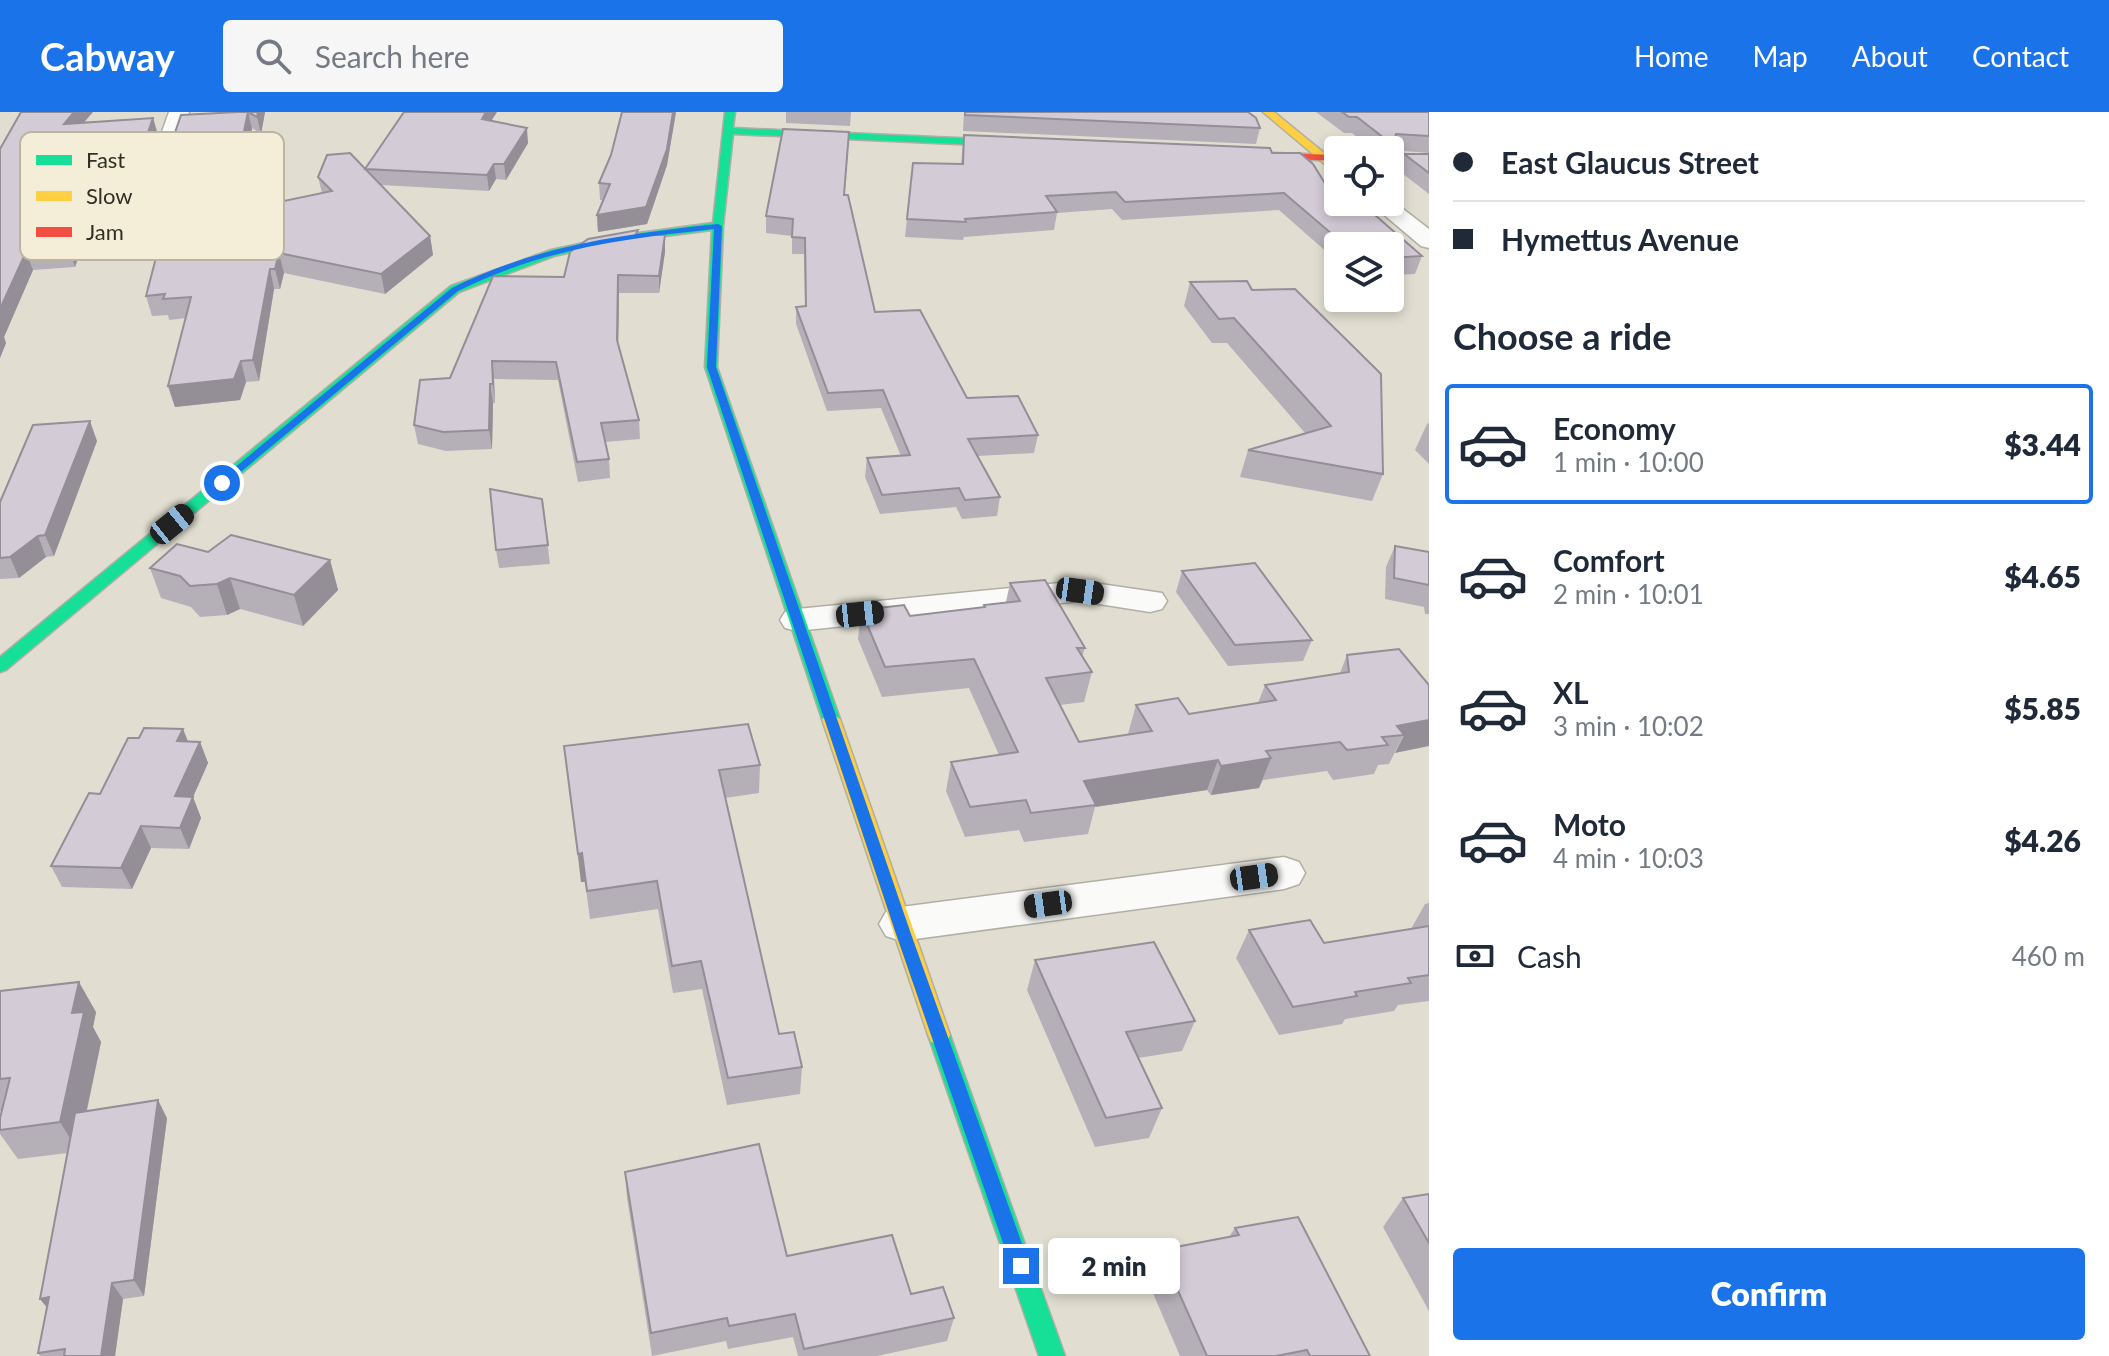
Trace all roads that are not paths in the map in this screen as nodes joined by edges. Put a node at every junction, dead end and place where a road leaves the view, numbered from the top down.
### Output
1 (179, 112) edge
2 (1268, 112) edge
3 (728, 121) edge
4 (172, 132) edge
5 (1040, 145) edge
6 (1228, 153) edge
7 (1324, 153) edge
8 (1324, 157) edge
9 (1404, 161) edge
10 (1429, 162) edge
11 (1398, 216) edge
12 (718, 226) junction
13 (1429, 241) edge
14 (1150, 601) dead end
15 (797, 620) junction
16 (0, 666) edge
17 (1284, 873) dead end
18 (901, 924) junction
19 (1052, 1356) edge

1 - 4 street
2 - 7 street
3 - 5 street
3 - 12 street
6 - 8 street
9 - 10 street
11 - 13 street
12 - 15 street
12 - 16 street
14 - 15 street
15 - 18 street
17 - 18 street
18 - 19 street

